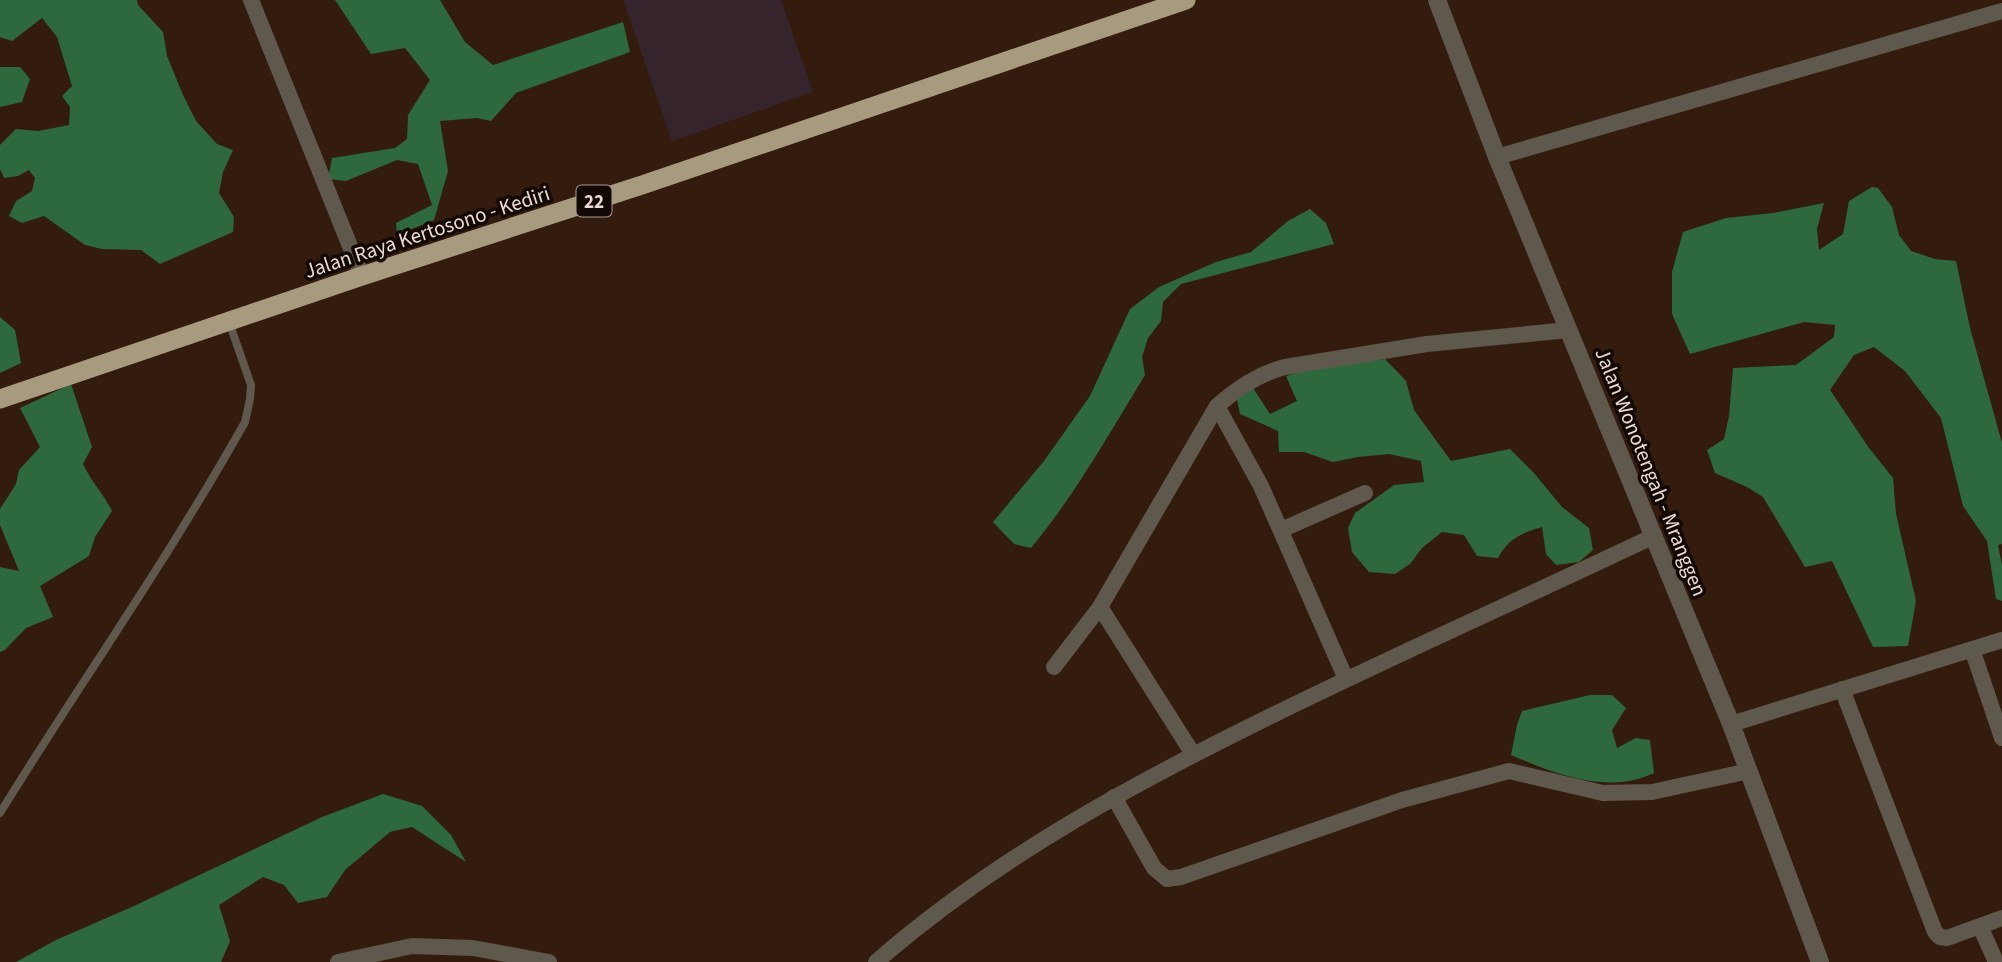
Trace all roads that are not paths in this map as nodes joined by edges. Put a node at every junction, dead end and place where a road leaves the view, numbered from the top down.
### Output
1 (251, 0) edge
2 (1186, 0) edge
3 (1437, 0) edge
4 (2002, 11) edge
5 (1497, 157) junction
6 (362, 276) junction
7 (229, 322) junction
8 (1568, 330) junction
9 (1, 397) edge
10 (1217, 406) junction
11 (1365, 493) dead end
12 (1281, 530) junction
13 (1654, 536) junction
14 (1100, 607) junction
15 (2002, 640) edge
16 (1972, 649) junction
17 (1054, 667) dead end
18 (1346, 679) junction
19 (1842, 690) junction
20 (1731, 724) junction
21 (2002, 738) edge
22 (1193, 754) junction
23 (1749, 771) junction
24 (1114, 797) junction
25 (0, 813) edge
26 (2002, 918) edge
27 (1980, 926) junction
28 (338, 962) edge
29 (549, 962) edge
30 (876, 962) edge
31 (1820, 962) edge
32 (1996, 962) edge

1 - 6 street
2 - 6 highway, Jalan Raya Kertosono - Kediri / 22
3 - 5 street, Jalan Wonotengah - Mranggen
4 - 5 street
5 - 8 street, Jalan Wonotengah - Mranggen
6 - 7 highway, Jalan Raya Kertosono - Kediri / 22
7 - 9 highway, Jalan Raya Kertosono - Kediri / 22
7 - 25 lane
8 - 10 street
8 - 13 street, Jalan Wonotengah - Mranggen
10 - 12 street
10 - 14 street
11 - 12 street
12 - 18 street
13 - 18 street
13 - 20 street, Jalan Wonotengah - Mranggen
14 - 17 street
14 - 22 street
15 - 16 street
16 - 19 street
16 - 21 street
18 - 22 street
19 - 20 street
19 - 27 street
20 - 23 street, Jalan Wonotengah - Mranggen
22 - 24 street
23 - 24 street
23 - 31 street, Jalan Wonotengah - Mranggen
24 - 30 street
26 - 27 street
27 - 32 street
28 - 29 street

